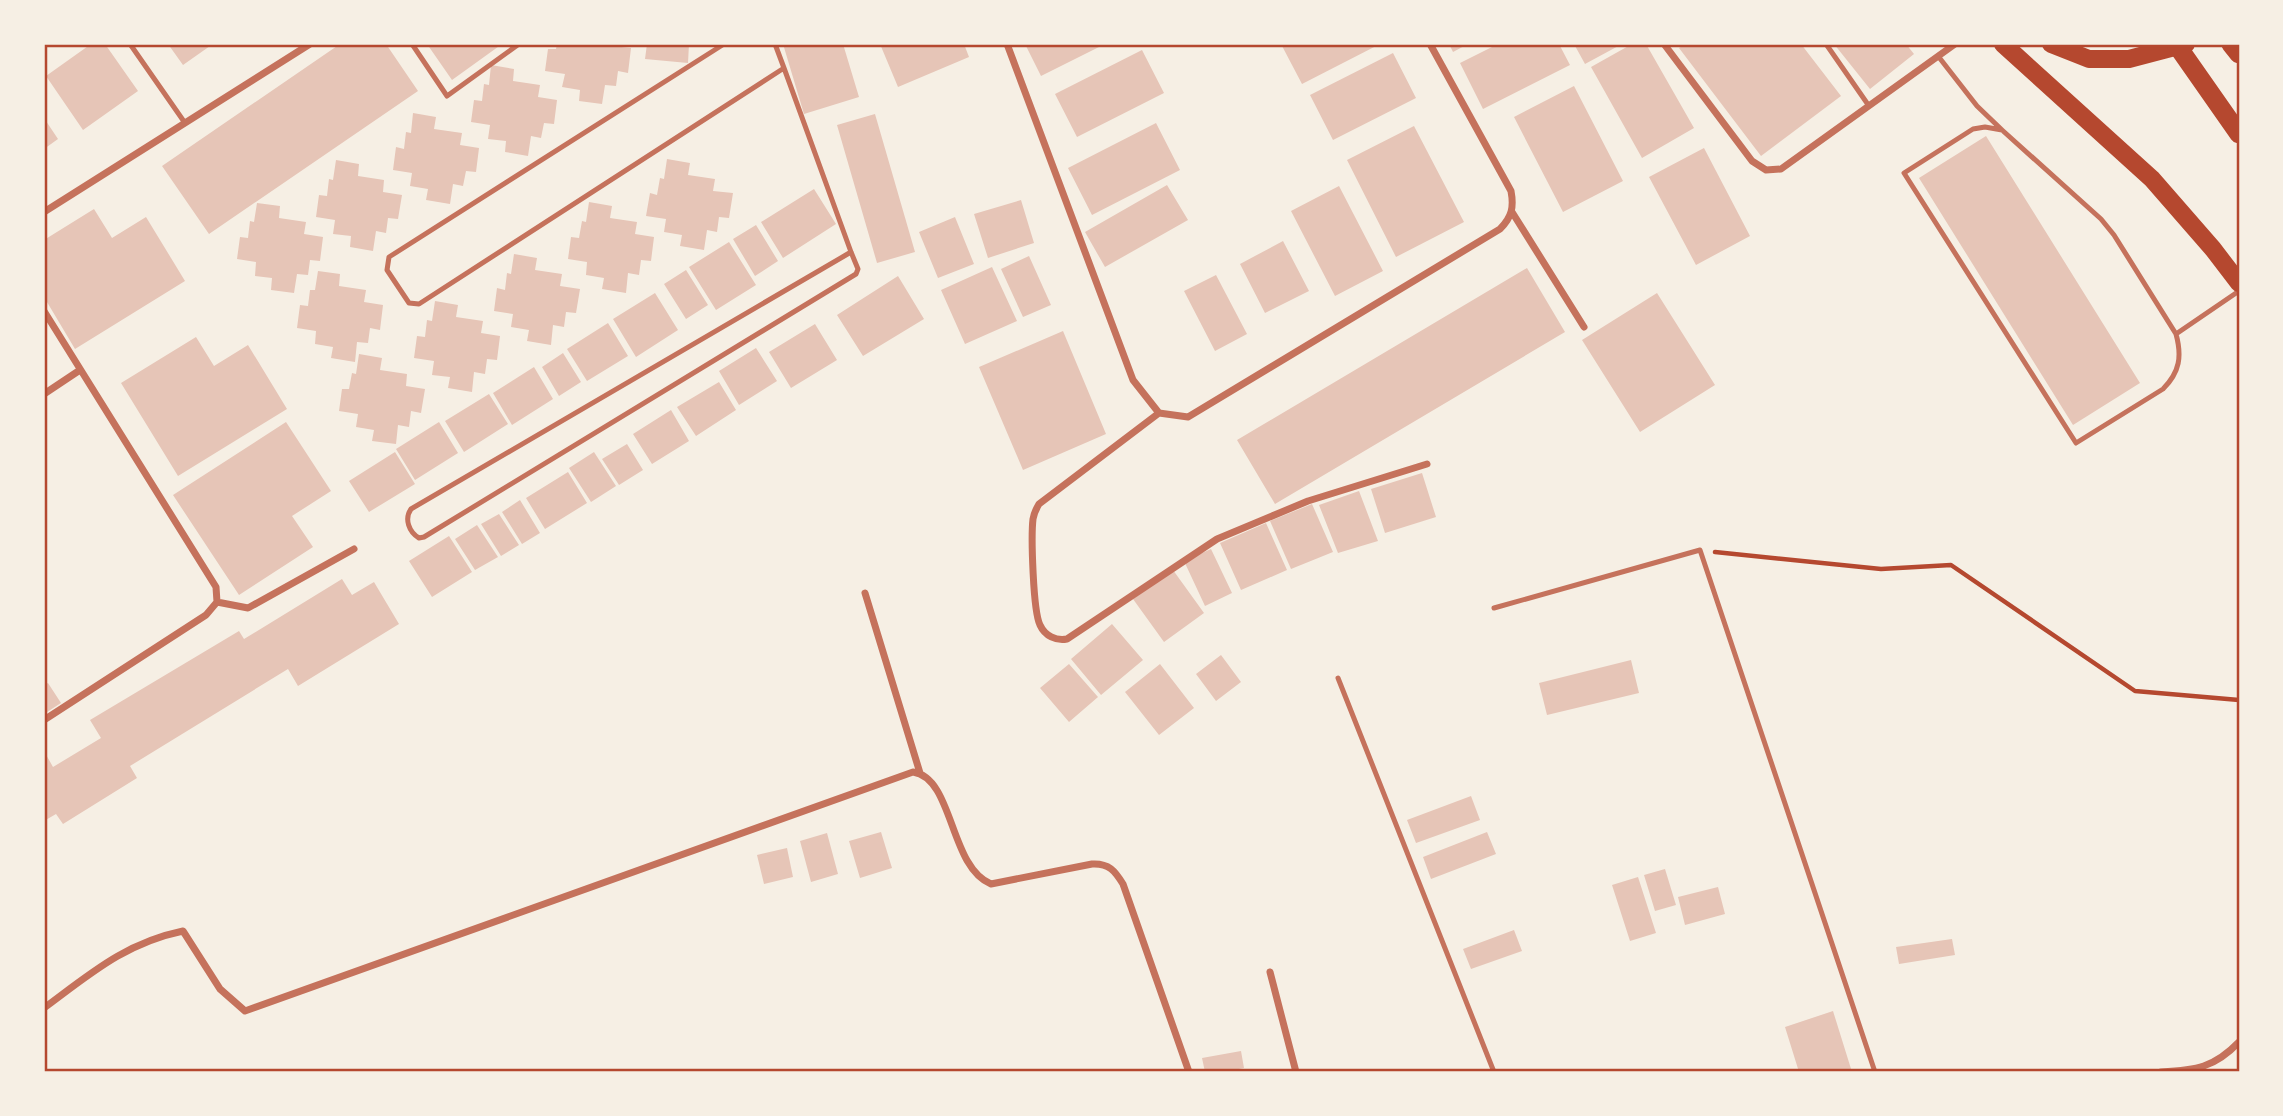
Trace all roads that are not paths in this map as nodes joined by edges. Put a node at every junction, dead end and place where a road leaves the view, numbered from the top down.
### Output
1 (130, 44) edge
2 (310, 44) edge
3 (412, 44) edge
4 (519, 44) edge
5 (724, 44) edge
6 (775, 44) edge
7 (1007, 44) edge
8 (1430, 44) edge
9 (1664, 44) edge
10 (1826, 44) edge
11 (1955, 44) edge
12 (2003, 44) edge
13 (2051, 44) edge
14 (2176, 44) edge
15 (2186, 44) edge
16 (2231, 44) edge
17 (2239, 54) edge
18 (1938, 56) junction
19 (784, 68) junction
20 (1869, 106) junction
21 (185, 122) junction
22 (2002, 130) junction
23 (2239, 134) edge
24 (44, 212) edge
25 (1512, 212) junction
26 (851, 252) junction
27 (2239, 283) edge
28 (2239, 291) edge
29 (44, 311) edge
30 (1584, 327) dead end
31 (2176, 334) junction
32 (80, 370) junction
33 (44, 394) edge
34 (1159, 413) junction
35 (1427, 464) dead end
36 (354, 549) dead end
37 (865, 593) dead end
38 (217, 603) junction
39 (1494, 608) dead end
40 (1338, 678) dead end
41 (44, 720) edge
42 (919, 773) junction
43 (1270, 972) dead end
44 (44, 1008) edge
45 (2239, 1042) edge
46 (1189, 1072) edge
47 (1296, 1072) edge
48 (1494, 1072) edge
49 (1875, 1072) edge
50 (2161, 1072) edge

1 - 21 lane
2 - 21 street
3 - 4 lane
5 - 19 lane
6 - 19 lane
7 - 34 street
8 - 25 street
9 - 20 street
10 - 20 lane
11 - 18 street
12 - 27 main road
13 - 15 main road
14 - 23 highway
16 - 17 highway
18 - 20 street
18 - 22 lane
19 - 26 lane
21 - 24 street
22 - 31 lane
22 - 31 lane
25 - 30 street
25 - 34 street
26 - 26 lane
28 - 31 lane
29 - 32 street
32 - 33 street
32 - 38 street
34 - 35 street
36 - 38 street
37 - 42 street
38 - 41 street
39 - 49 lane
40 - 48 lane
42 - 44 street
42 - 46 street
43 - 47 street
45 - 50 street

